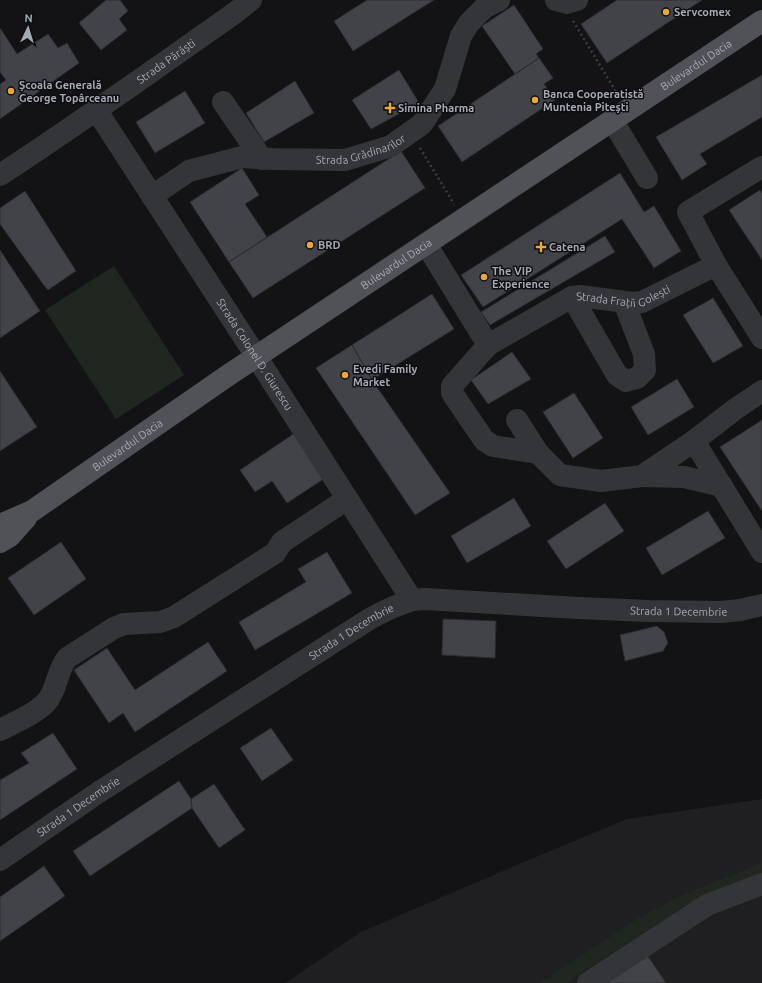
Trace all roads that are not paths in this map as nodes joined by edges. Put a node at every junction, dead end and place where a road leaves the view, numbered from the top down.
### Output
1 (251, 0) edge
2 (499, 0) edge
3 (762, 20) edge
4 (223, 102) dead end
5 (96, 110) junction
6 (620, 115) junction
7 (262, 159) junction
8 (762, 167) edge
9 (0, 175) edge
10 (647, 178) dead end
11 (152, 196) junction
12 (426, 244) junction
13 (716, 265) junction
14 (572, 297) junction
15 (624, 302) junction
16 (762, 338) edge
17 (488, 345) junction
18 (256, 356) junction
19 (762, 391) edge
20 (517, 420) dead end
21 (694, 441) junction
22 (538, 453) junction
23 (642, 476) junction
24 (722, 486) junction
25 (352, 506) junction
26 (32, 511) junction
27 (0, 525) edge
28 (0, 542) edge
29 (762, 552) edge
30 (412, 600) junction
31 (762, 605) edge
32 (0, 730) edge
33 (0, 860) edge
34 (762, 884) edge
35 (588, 983) edge

1 - 5 street, Strada Părăști
2 - 7 street, Strada Grădinarilor
3 - 6 main road, Bulevardul Dacia
4 - 7 street
5 - 9 street, Strada Părăști
5 - 11 street, Strada Colonel D. Giurescu
6 - 10 street
6 - 12 main road, Bulevardul Dacia
7 - 11 street, Strada Grădinarilor
8 - 13 street
11 - 18 street, Strada Colonel D. Giurescu
12 - 17 street
12 - 18 main road, Bulevardul Dacia
13 - 15 street, Strada Frații Golești
13 - 16 street
14 - 15 street, Strada Frații Golești
14 - 15 street
14 - 17 street, Strada Frații Golești
17 - 22 street, Strada Frații Golești
18 - 25 street, Strada Colonel D. Giurescu
18 - 26 main road, Bulevardul Dacia
19 - 21 street
20 - 22 street
21 - 23 street
21 - 24 street
22 - 23 street
23 - 24 street
24 - 29 street
25 - 30 street, Strada Colonel D. Giurescu
25 - 32 street
26 - 27 main road, Bulevardul Dacia
26 - 28 main road, Bulevardul Dacia
30 - 31 street, Strada 1 Decembrie
30 - 33 street, Strada 1 Decembrie
34 - 35 street

